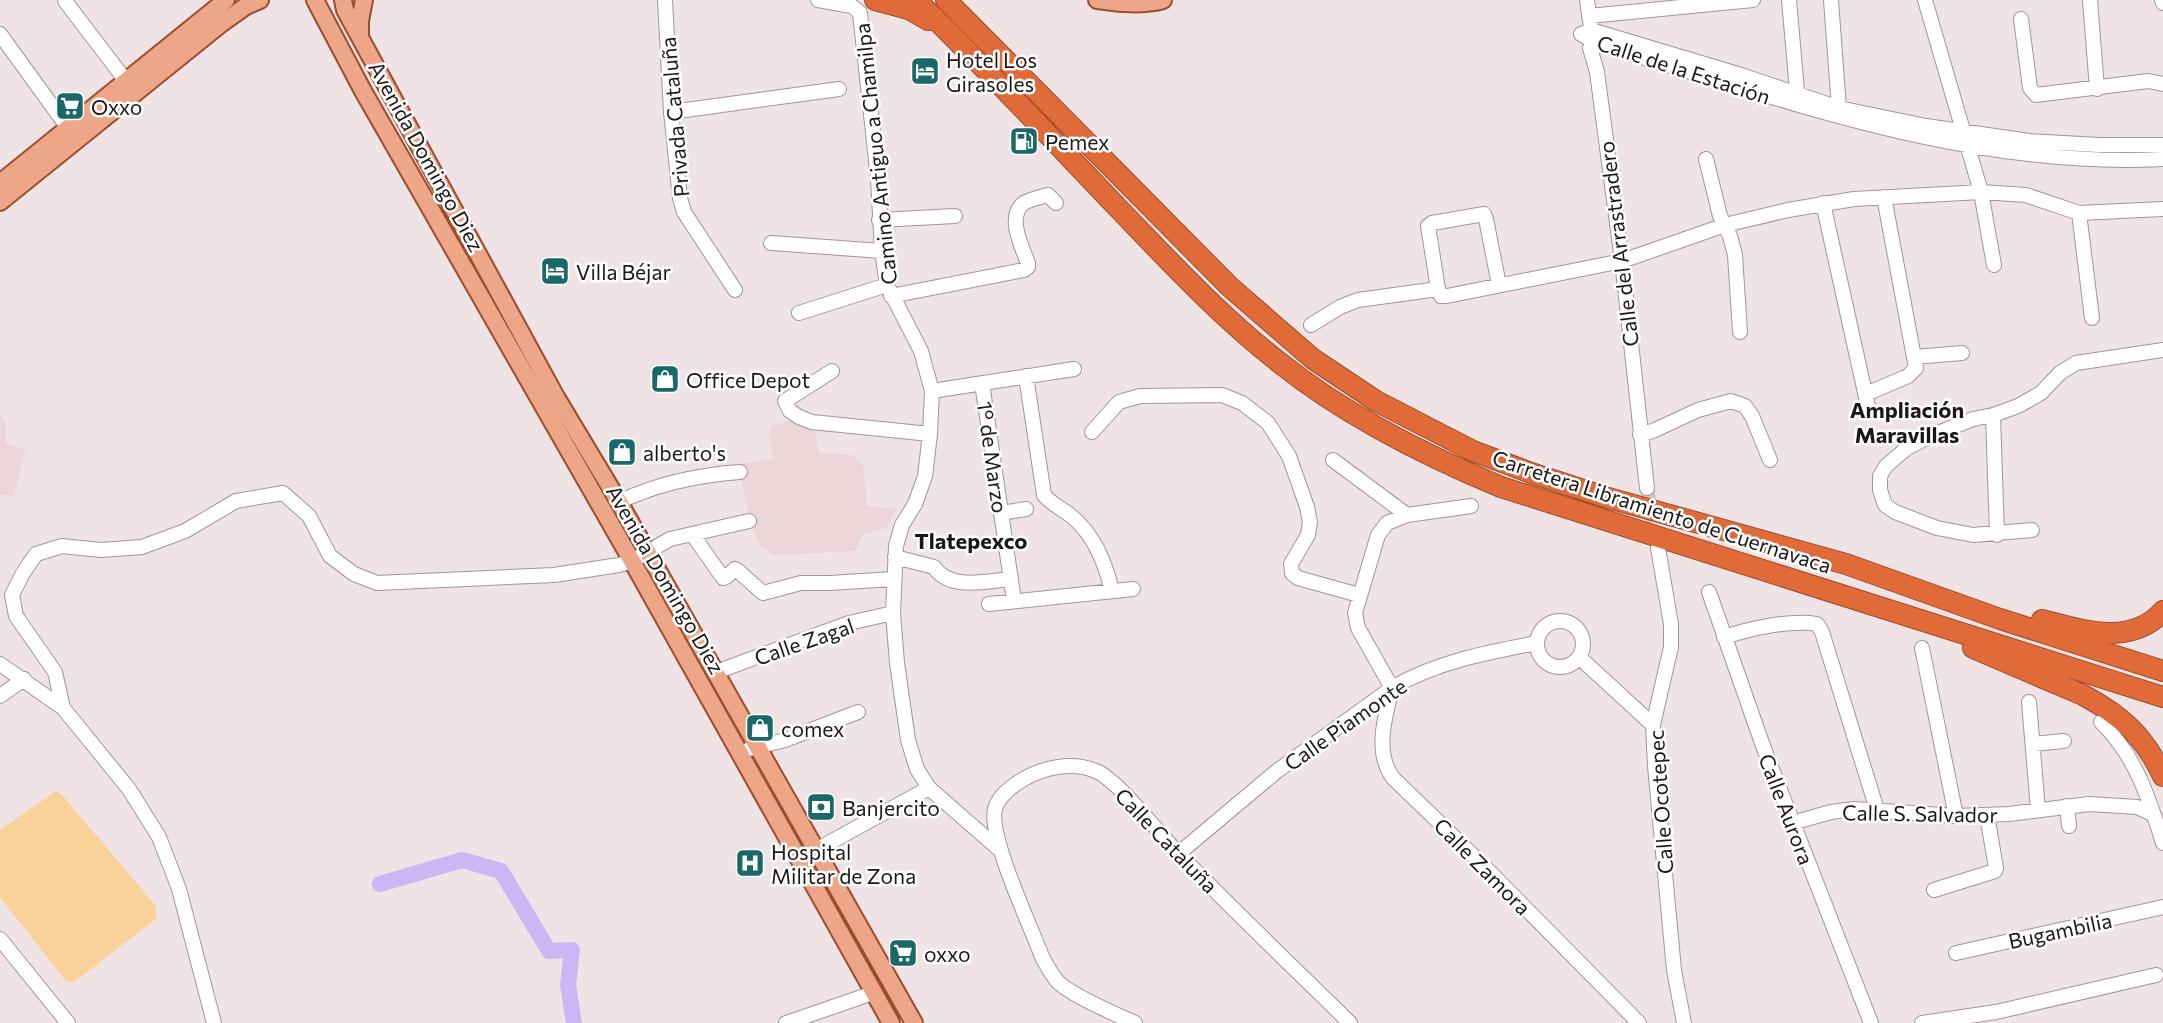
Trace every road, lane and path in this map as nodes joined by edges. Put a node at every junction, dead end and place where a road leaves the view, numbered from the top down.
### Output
1 (226, 0) edge
2 (260, 0) edge
3 (315, 0) edge
4 (343, 0) edge
5 (364, 0) edge
6 (665, 0) edge
7 (818, 0) edge
8 (875, 0) edge
9 (916, 0) edge
10 (946, 0) edge
11 (1097, 0) edge
12 (1163, 0) edge
13 (1587, 0) edge
14 (1753, 0) edge
15 (1789, 0) edge
16 (1831, 0) edge
17 (1925, 0) edge
18 (2090, 0) edge
19 (65, 2) dead end
20 (1129, 2) edge
21 (1702, 3) edge
22 (1589, 16) junction
23 (2021, 19) dead end
24 (0, 34) edge
25 (360, 36) junction
26 (1592, 36) junction
27 (961, 44) junction
28 (126, 81) junction
29 (383, 81) junction
30 (2163, 84) edge
31 (839, 89) dead end
32 (2097, 89) junction
33 (363, 91) junction
34 (1798, 100) junction
35 (1839, 108) junction
36 (671, 112) junction
37 (68, 128) junction
38 (1965, 139) junction
39 (2163, 145) edge
40 (1706, 159) dead end
41 (2163, 159) edge
42 (0, 183) edge
43 (1981, 192) junction
44 (1884, 197) junction
45 (0, 202) edge
46 (1056, 203) dead end
47 (1823, 203) junction
48 (2163, 209) edge
49 (2079, 213) junction
50 (955, 216) dead end
51 (879, 220) junction
52 (1725, 225) junction
53 (771, 243) dead end
54 (882, 251) junction
55 (1622, 261) junction
56 (1994, 265) dead end
57 (1499, 285) junction
58 (1438, 289) junction
59 (735, 290) dead end
60 (889, 291) junction
61 (799, 313) dead end
62 (2092, 318) dead end
63 (1311, 325) dead end
64 (1740, 332) dead end
65 (2163, 350) edge
66 (1962, 354) dead end
67 (1915, 362) junction
68 (1074, 369) dead end
69 (832, 371) dead end
70 (1026, 376) junction
71 (982, 383) junction
72 (932, 391) junction
73 (1866, 394) junction
74 (1869, 411) dead end
75 (1993, 416) junction
76 (1092, 432) dead end
77 (930, 434) junction
78 (1640, 435) junction
79 (1333, 460) dead end
80 (1770, 460) dead end
81 (740, 472) dead end
82 (1647, 488) tunnel mouth
83 (619, 502) junction
84 (1471, 506) dead end
85 (1026, 509) dead end
86 (1001, 513) junction
87 (1407, 514) junction
88 (749, 521) dead end
89 (2032, 530) dead end
90 (693, 534) junction
91 (1997, 535) junction
92 (1658, 548) tunnel mouth
93 (647, 552) junction
94 (896, 557) junction
95 (625, 563) junction
96 (894, 579) junction
97 (1011, 579) junction
98 (1915, 588) junction
99 (1133, 589) dead end
100 (1112, 591) junction
101 (1709, 592) dead end
102 (1359, 595) junction
103 (1855, 598) junction
104 (1014, 601) junction
105 (989, 604) dead end
106 (2163, 611) edge
107 (893, 613) junction
108 (1724, 637) junction
109 (1537, 643) junction
110 (1922, 648) dead end
111 (1580, 657) junction
112 (0, 664) edge
113 (2162, 670) edge
114 (716, 672) junction
115 (24, 679) junction
116 (1392, 688) junction
117 (0, 696) edge
118 (2160, 696) edge
119 (2029, 702) dead end
120 (63, 708) junction
121 (858, 712) dead end
122 (2101, 722) dead end
123 (1653, 725) junction
124 (2064, 741) dead end
125 (2033, 744) junction
126 (756, 746) junction
127 (738, 753) junction
128 (2163, 776) edge
129 (929, 788) junction
130 (2067, 806) junction
131 (1876, 810) junction
132 (2038, 810) junction
133 (2154, 814) junction
134 (1987, 815) junction
135 (1956, 816) junction
136 (1792, 823) junction
137 (2069, 826) dead end
138 (2163, 843) edge
139 (816, 850) junction
140 (1000, 850) junction
141 (1178, 854) junction
142 (1934, 890) dead end
143 (2163, 907) edge
144 (0, 939) edge
145 (874, 952) junction
146 (1956, 953) dead end
147 (857, 962) junction
148 (2156, 975) dead end
149 (873, 993) junction
150 (68, 1023) edge
151 (214, 1023) edge
152 (786, 1023) edge
153 (891, 1023) edge
154 (914, 1023) edge
155 (1135, 1023) edge
156 (1350, 1023) edge
157 (1639, 1023) edge
158 (1684, 1023) edge
159 (1871, 1023) edge
160 (1922, 1023) edge

1 - 28 main road
2 - 45 main road
3 - 33 main road, Avenida Domingo Diez
4 - 25 main road, Avenida Domingo Diez
5 - 25 main road
6 - 36 street, Privada Cataluña
7 - 51 street, Camino Antiguo a Chamilpa
8 - 27 highway
9 - 27 highway, Carretera Libramiento de Cuernavaca
10 - 98 highway, Carretera Libramiento de Cuernavaca
11 - 20 main road
12 - 20 main road
13 - 22 street, Calle del Arrastradero
14 - 21 street
15 - 34 street
16 - 35 street
17 - 38 street
18 - 32 street
19 - 28 street
21 - 22 street
22 - 26 street, Calle del Arrastradero
23 - 32 street
24 - 37 street
25 - 29 main road, Avenida Domingo Diez
26 - 34 street, Calle de la Estación
26 - 55 street, Calle del Arrastradero
27 - 103 highway, Carretera Libramiento de Cuernavaca
28 - 37 main road
29 - 33 main road
29 - 83 main road, Avenida Domingo Diez
30 - 32 street
31 - 36 street
33 - 95 main road, Avenida Domingo Diez
34 - 35 street, Calle de la Estación
34 - 38 street, Calle de la Estación
35 - 38 street, Calle de la Estación
36 - 59 street, Privada Cataluña
37 - 42 main road
38 - 39 street, Calle de la Estación
38 - 41 street, Calle de la Estación
38 - 43 street
40 - 52 street
43 - 44 street
43 - 49 street
43 - 56 street
44 - 47 street
44 - 67 street
46 - 60 street
47 - 52 street
47 - 73 street
48 - 49 street
49 - 62 street
50 - 51 street
51 - 54 street, Camino Antiguo a Chamilpa
52 - 55 street
52 - 64 street
53 - 54 street
54 - 60 street, Camino Antiguo a Chamilpa
55 - 57 street
55 - 78 street, Calle del Arrastradero
57 - 58 street
57 - 58 street
58 - 63 street
60 - 61 street
60 - 72 street, Camino Antiguo a Chamilpa
65 - 75 street
66 - 67 street
67 - 73 street
68 - 70 street
69 - 77 street
70 - 71 street
70 - 100 street
71 - 72 street
71 - 86 street, 1° de Marzo
72 - 77 street, Camino Antiguo a Chamilpa
73 - 74 street
75 - 91 street
75 - 91 street
76 - 102 street
77 - 94 street, Camino Antiguo a Chamilpa
78 - 80 street
78 - 82 street, Calle del Arrastradero
79 - 87 street
81 - 83 street
83 - 93 main road, Avenida Domingo Diez
84 - 87 street
85 - 86 street
86 - 97 street, 1° de Marzo
87 - 102 street
88 - 90 street
89 - 91 street
90 - 93 street
90 - 96 street
92 - 123 street, Calle Ocotepec
93 - 95 street
93 - 114 main road, Avenida Domingo Diez
94 - 96 street, Camino Antiguo a Chamilpa
94 - 97 street
95 - 120 street
95 - 127 main road, Avenida Domingo Diez
96 - 107 street, Camino Antiguo a Chamilpa
97 - 104 street, 1° de Marzo
98 - 106 highway
98 - 113 highway, Carretera Libramiento de Cuernavaca
99 - 100 street
100 - 104 street
101 - 108 street, Calle Aurora
102 - 116 street
103 - 118 highway, Carretera Libramiento de Cuernavaca
103 - 128 highway
104 - 105 street
107 - 114 street, Calle Zagal
107 - 129 street, Camino Antiguo a Chamilpa
108 - 131 street
108 - 136 street, Calle Aurora
109 - 111 street
109 - 111 street
109 - 116 street, Calle Piamonte
110 - 135 street
111 - 123 street
112 - 115 street
114 - 126 main road, Avenida Domingo Diez
115 - 117 street
115 - 120 street
116 - 141 street, Calle Piamonte
116 - 157 street, Calle Zamora
119 - 125 street
120 - 151 street
121 - 126 street
122 - 133 street
123 - 158 street, Calle Ocotepec
124 - 125 street
125 - 132 street
126 - 127 street
126 - 139 main road, Avenida Domingo Diez
127 - 147 main road, Avenida Domingo Diez
129 - 139 street
129 - 140 street
130 - 132 street, Calle S. Salvador
130 - 133 street, Calle S. Salvador
130 - 137 street
131 - 135 street, Calle S. Salvador
131 - 136 street, Calle S. Salvador
132 - 134 street, Calle S. Salvador
133 - 138 street
134 - 135 street, Calle S. Salvador
134 - 142 street
136 - 159 street, Calle Aurora
139 - 145 main road, Avenida Domingo Diez
140 - 141 street, Calle Cataluña
140 - 155 street, Calle Cataluña
141 - 156 street, Calle Cataluña
143 - 146 street, Bugambilia
144 - 150 street
145 - 147 main road
145 - 154 main road, Avenida Domingo Diez
147 - 149 main road, Avenida Domingo Diez
148 - 160 street
149 - 152 street
149 - 153 main road, Avenida Domingo Diez

